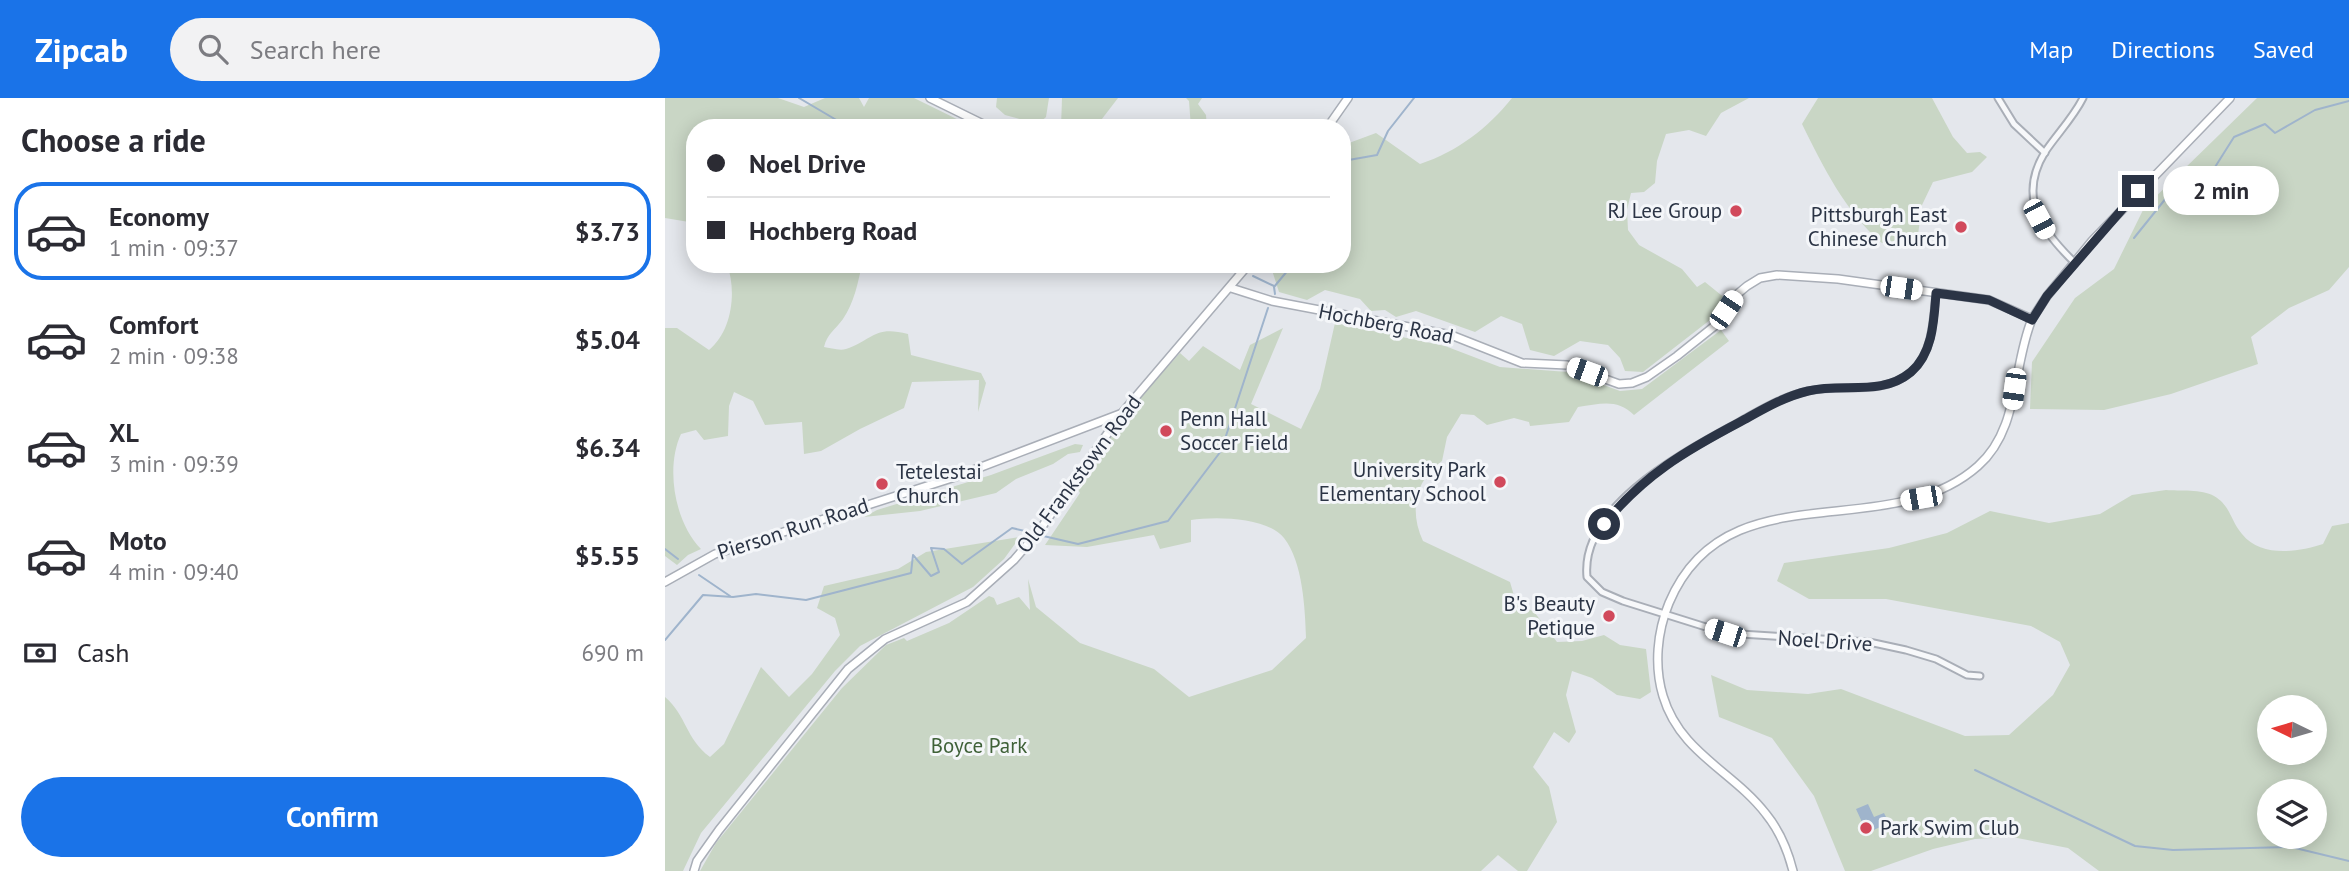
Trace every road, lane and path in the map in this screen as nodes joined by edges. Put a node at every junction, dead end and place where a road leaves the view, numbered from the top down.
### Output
1 (930, 98) edge
2 (1348, 98) edge
3 (1998, 98) edge
4 (2083, 98) edge
5 (2230, 98) edge
6 (973, 119) edge
7 (1333, 119) edge
8 (2045, 153) junction
9 (2075, 263) junction
10 (1241, 273) edge
11 (1231, 288) junction
12 (1936, 293) junction
13 (2032, 320) junction
14 (1122, 413) junction
15 (665, 582) edge
16 (1665, 613) junction
17 (1980, 676) dead end
18 (694, 871) edge
19 (1793, 871) edge

1 - 6 street
2 - 7 street
3 - 8 street
4 - 8 street
5 - 9 street
8 - 9 street
9 - 13 street
10 - 11 street, Old Frankstown Road
11 - 12 street, Hochberg Road
11 - 14 street, Old Frankstown Road
12 - 13 street, Hochberg Road
12 - 16 street, Noel Drive
13 - 16 street
14 - 15 street, Pierson Run Road
14 - 18 street, Old Frankstown Road
16 - 17 street, Noel Drive
16 - 19 street

